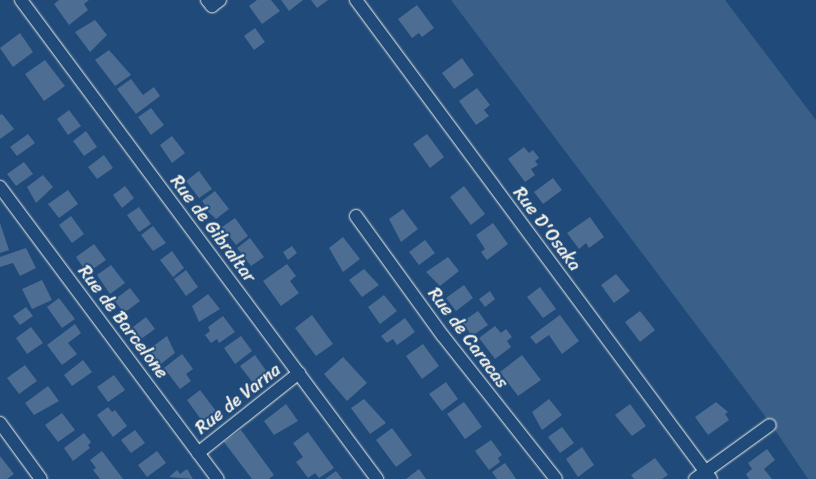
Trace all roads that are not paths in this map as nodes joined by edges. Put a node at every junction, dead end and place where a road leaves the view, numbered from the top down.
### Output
1 (21, 0) edge
2 (356, 0) edge
3 (0, 187) edge
4 (356, 216) dead end
5 (299, 373) junction
6 (0, 423) edge
7 (770, 426) dead end
8 (198, 452) junction
9 (704, 477) edge
10 (41, 479) edge
11 (218, 479) edge
12 (377, 479) edge
13 (556, 479) edge

1 - 5 street, Rue de Gibraltar
2 - 9 street, Rue D'Osaka
3 - 8 street, Rue de Barcelone
4 - 13 street, Rue de Caracas
5 - 8 street, Rue de Varna
5 - 12 street, Rue de Gibraltar
6 - 10 street
7 - 9 street
8 - 11 street, Rue de Barcelone

